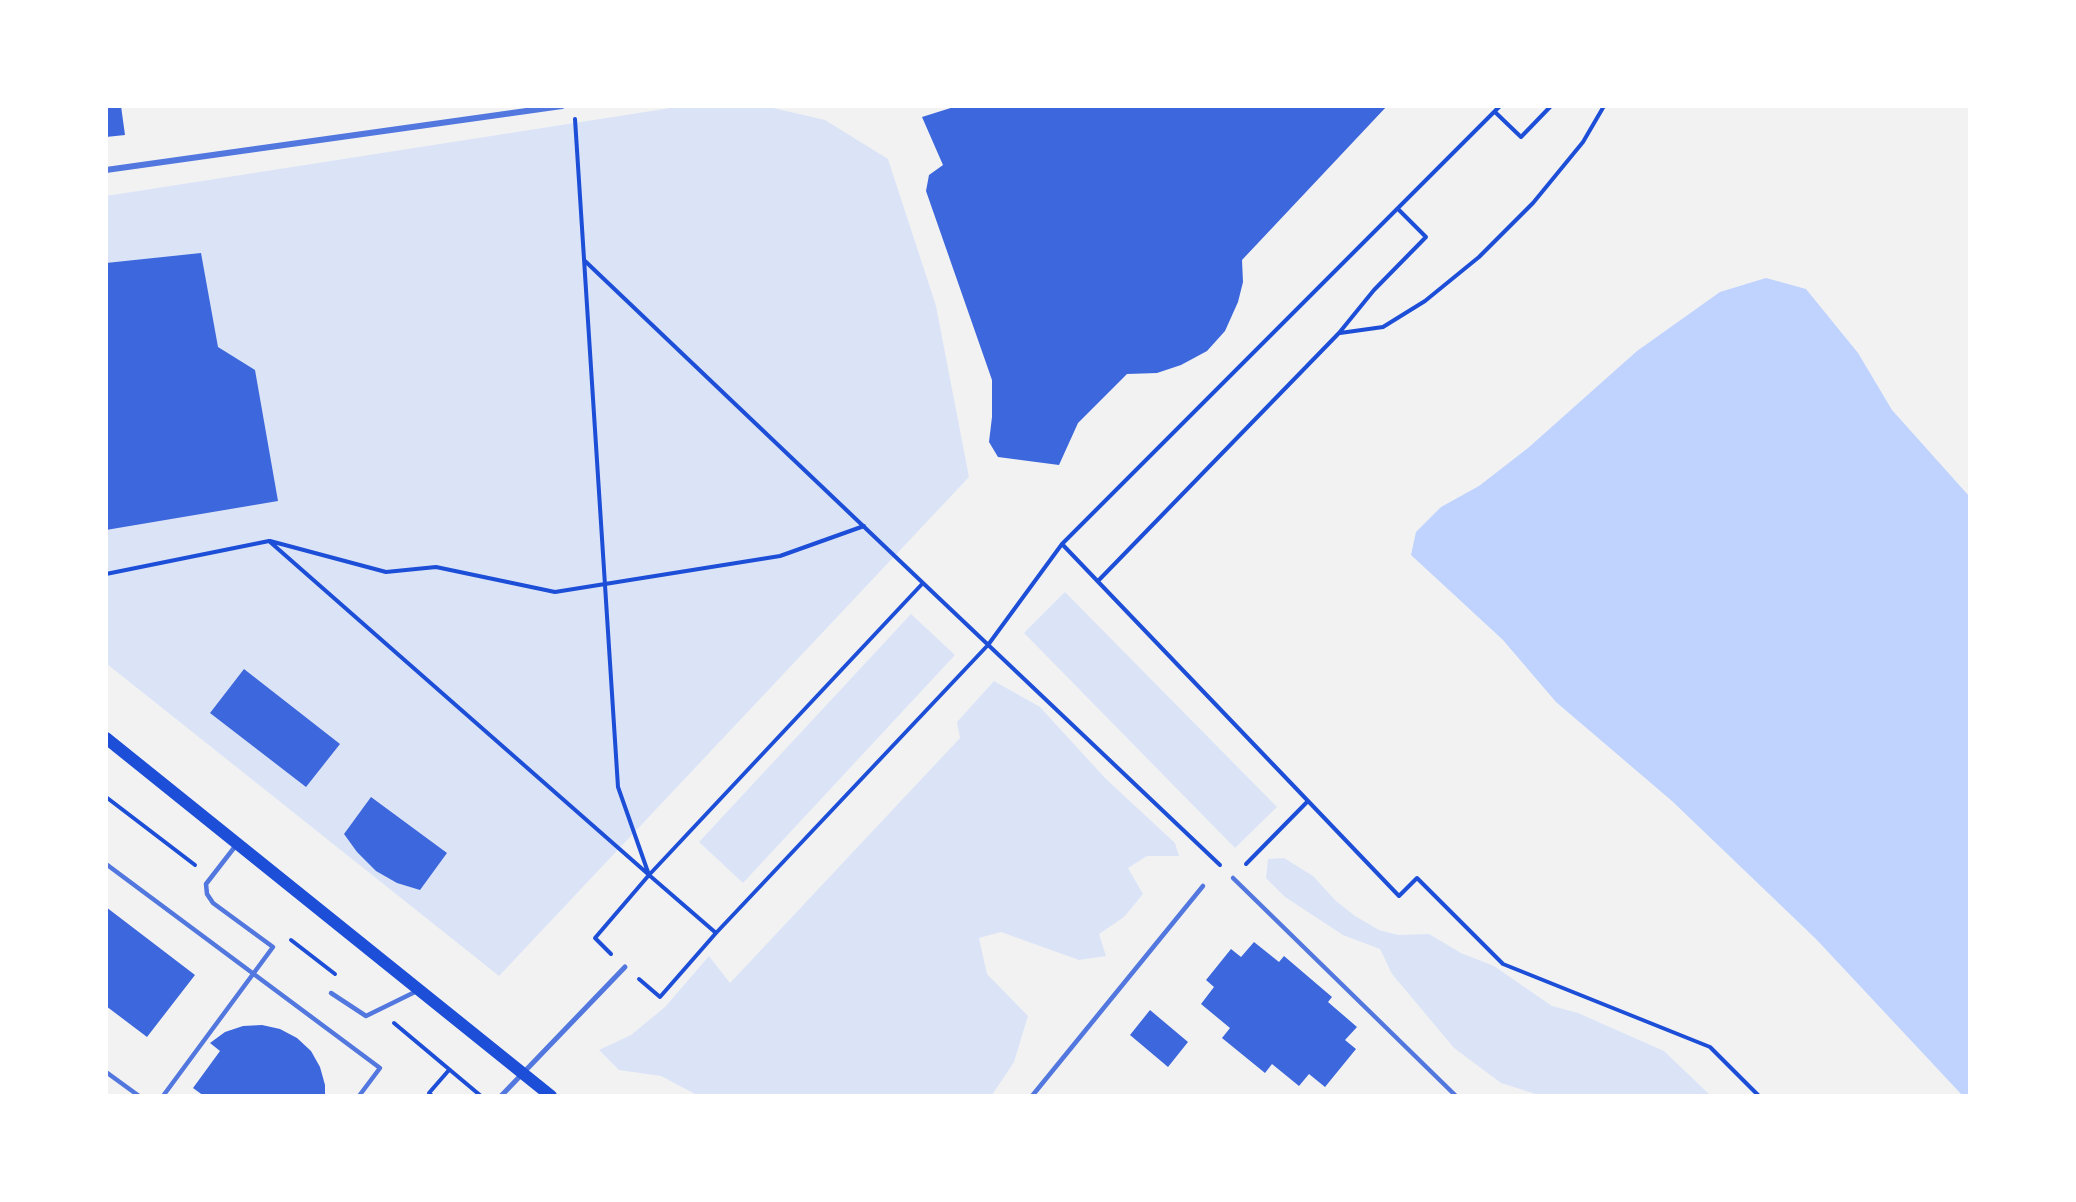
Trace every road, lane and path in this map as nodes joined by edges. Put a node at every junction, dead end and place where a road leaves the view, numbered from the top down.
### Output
1 (562, 106) edge
2 (1500, 106) edge
3 (1551, 106) edge
4 (1604, 106) edge
5 (1495, 112) junction
6 (575, 118) dead end
7 (106, 170) edge
8 (1398, 210) junction
9 (585, 261) junction
10 (1339, 333) junction
11 (864, 526) junction
12 (269, 541) junction
13 (1062, 544) junction
14 (106, 574) edge
15 (1098, 581) junction
16 (923, 583) junction
17 (605, 584) junction
18 (988, 645) junction
19 (106, 738) edge
20 (106, 796) edge
21 (1308, 801) junction
22 (237, 843) junction
23 (106, 864) edge
24 (649, 875) junction
25 (211, 878) junction
26 (1233, 878) junction
27 (1203, 886) dead end
28 (716, 933) junction
29 (284, 934) dead end
30 (595, 938) dead end
31 (625, 966) dead end
32 (254, 974) junction
33 (339, 977) dead end
34 (420, 990) junction
35 (331, 993) dead end
36 (660, 997) dead end
37 (378, 1010) junction
38 (449, 1070) junction
39 (106, 1072) edge
40 (431, 1094) edge
41 (139, 1095) edge
42 (163, 1095) edge
43 (359, 1095) edge
44 (481, 1095) edge
45 (501, 1095) edge
46 (551, 1095) edge
47 (1032, 1095) edge
48 (1456, 1095) edge
49 (1759, 1095) edge

1 - 7 street
2 - 5 path
3 - 5 path
4 - 10 path
5 - 8 path
6 - 9 path
8 - 10 path
8 - 13 path
9 - 11 path
9 - 17 path
10 - 15 path
11 - 16 path
11 - 17 path
12 - 14 path
12 - 17 path
12 - 24 path
13 - 15 path
13 - 18 path
15 - 21 path
16 - 18 path
16 - 24 path
17 - 24 path
18 - 26 path
18 - 28 path
19 - 22 main road
20 - 25 path
21 - 26 path
21 - 49 path
22 - 25 lane
22 - 34 main road
23 - 32 lane
24 - 28 path
24 - 30 path
25 - 32 lane
26 - 48 lane
27 - 47 lane
28 - 36 path
29 - 33 path
31 - 45 street
32 - 42 lane
32 - 43 lane
34 - 37 lane
34 - 46 main road
35 - 37 lane
37 - 38 path
38 - 40 path
38 - 44 path
39 - 41 lane

